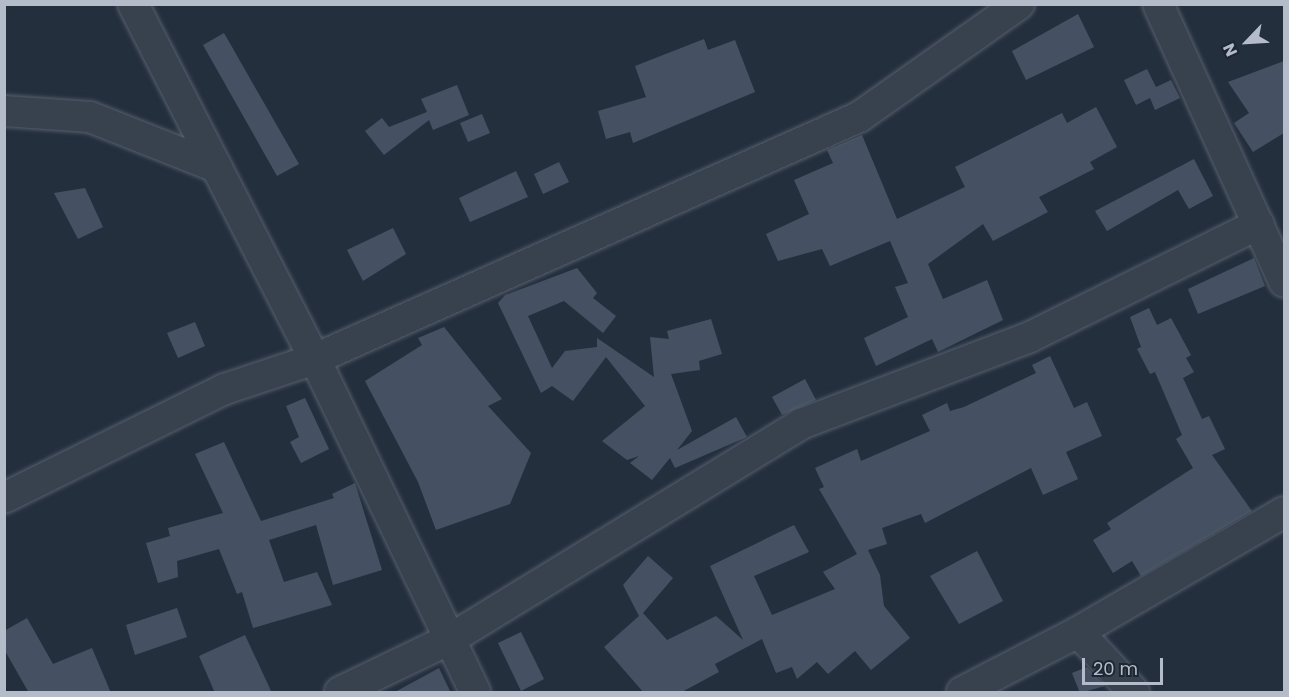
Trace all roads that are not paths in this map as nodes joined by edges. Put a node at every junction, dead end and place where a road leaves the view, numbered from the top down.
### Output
1 (133, 4) edge
2 (1019, 4) edge
3 (1158, 4) edge
4 (4, 111) edge
5 (216, 167) junction
6 (1259, 224) junction
7 (1284, 282) edge
8 (315, 359) junction
9 (4, 498) edge
10 (1284, 512) edge
11 (1078, 632) junction
12 (452, 638) junction
13 (340, 693) edge
14 (475, 693) edge
15 (962, 693) edge
16 (1134, 693) edge

1 - 5 street
2 - 8 street
3 - 6 street
4 - 5 street
5 - 8 street
6 - 7 street
6 - 12 street
8 - 9 street
8 - 12 street
10 - 11 street
11 - 15 street
11 - 16 street
12 - 13 street
12 - 14 street

